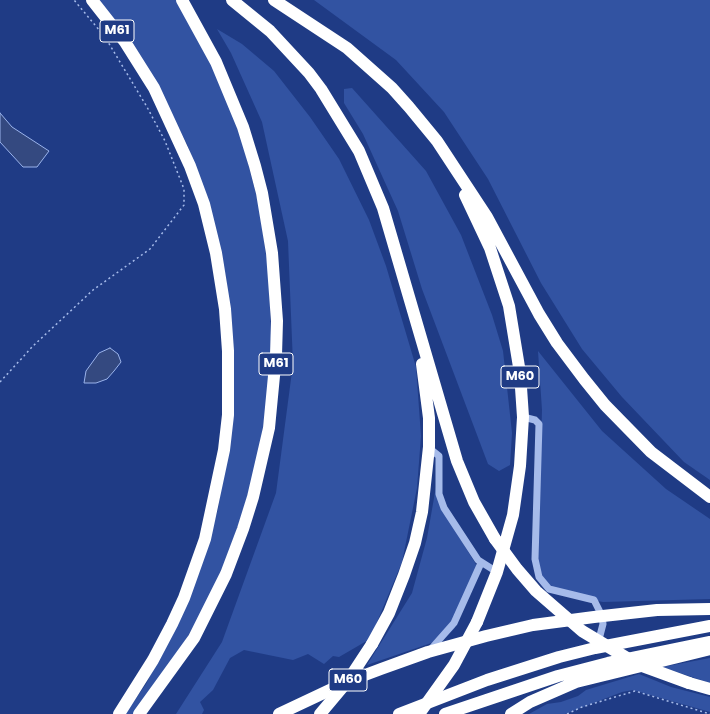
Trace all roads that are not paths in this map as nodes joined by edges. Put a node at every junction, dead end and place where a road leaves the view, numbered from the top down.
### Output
1 (92, 0) edge
2 (182, 0) edge
3 (232, 0) edge
4 (274, 0) edge
5 (437, 141) junction
6 (414, 315) junction
7 (523, 417) junction
8 (429, 448) junction
9 (710, 497) edge
10 (480, 563) junction
11 (497, 572) junction
12 (710, 609) edge
13 (602, 616) junction
14 (710, 626) edge
15 (710, 642) edge
16 (594, 648) junction
17 (710, 649) edge
18 (428, 652) junction
19 (710, 689) edge
20 (120, 714) edge
21 (139, 714) edge
22 (279, 714) edge
23 (320, 714) edge
24 (398, 714) edge
25 (419, 714) edge
26 (445, 714) edge
27 (511, 714) edge

1 - 20 highway, M61
2 - 21 highway, M61
3 - 6 highway
4 - 5 highway
5 - 7 highway, M60
5 - 9 highway
6 - 8 highway, M60
6 - 19 highway, bridge
7 - 11 highway, M60
7 - 13 lane
8 - 10 lane
8 - 23 highway, M60, bridge
10 - 11 lane
10 - 18 lane
11 - 25 highway, M60, bridge
12 - 13 highway, M60
13 - 16 lane
13 - 18 highway, M60
14 - 16 highway
15 - 26 highway
16 - 24 highway
17 - 27 highway
18 - 22 highway, M60

